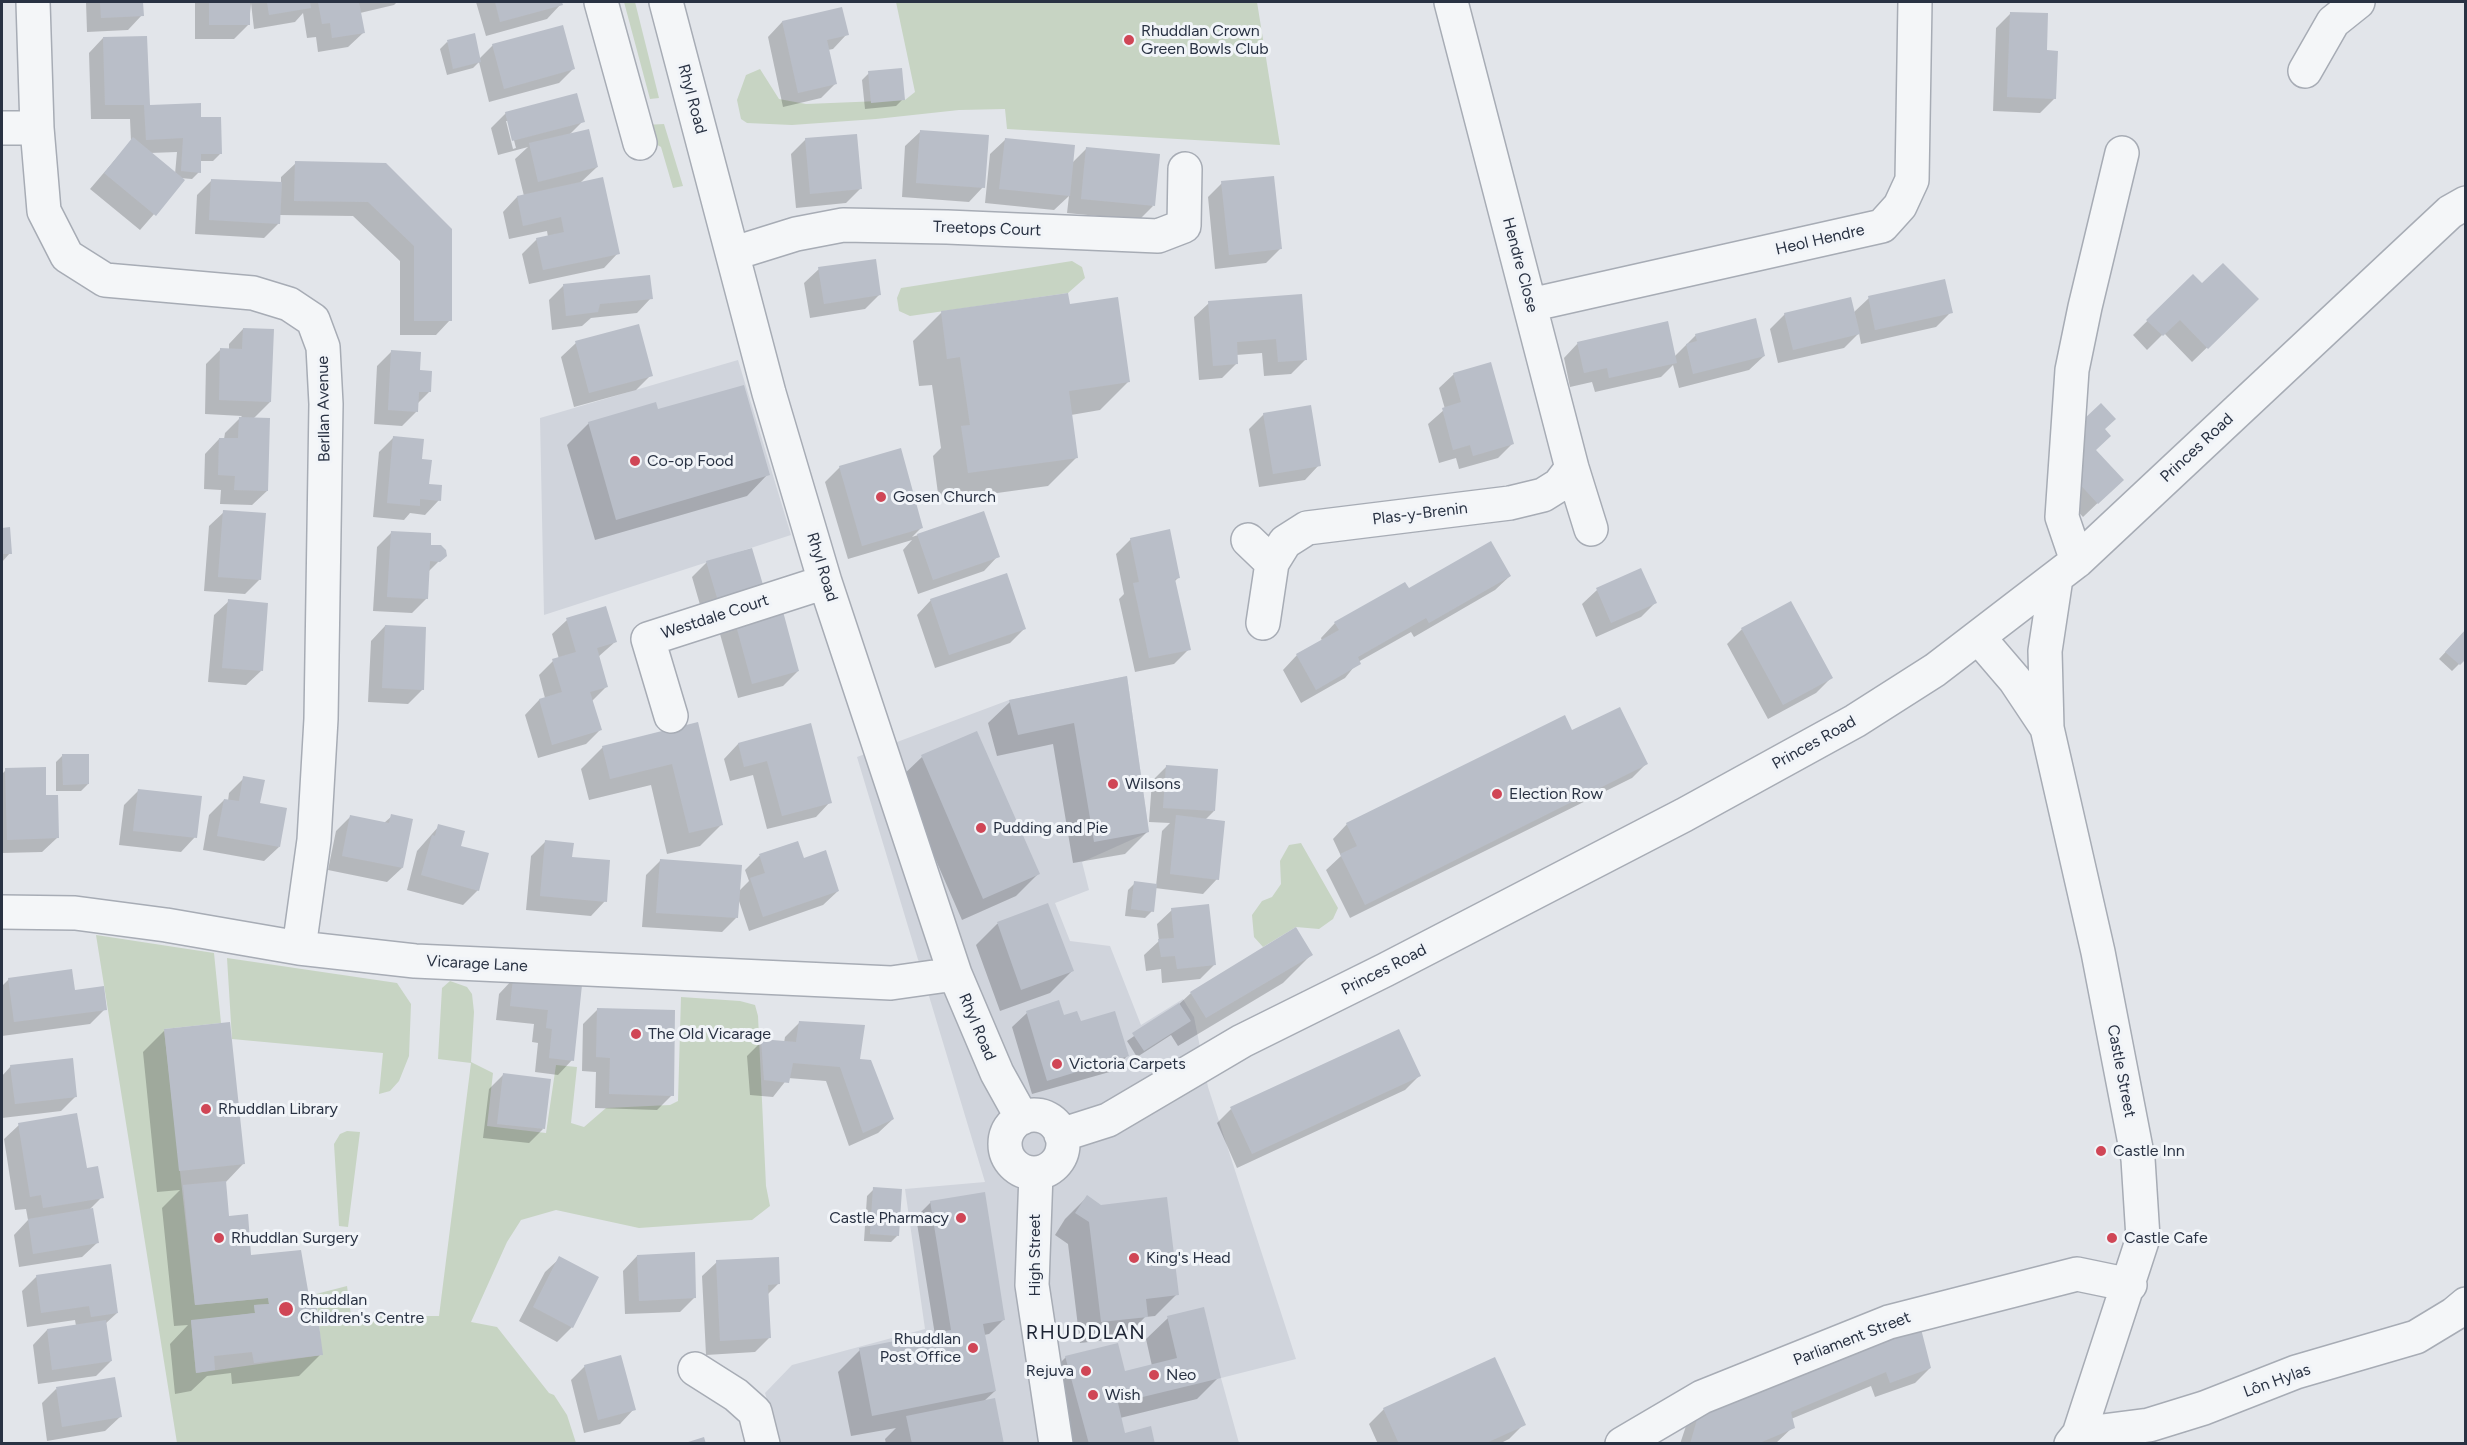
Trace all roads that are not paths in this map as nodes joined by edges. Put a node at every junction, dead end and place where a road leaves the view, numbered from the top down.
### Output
1 (33, 2) edge
2 (601, 2) edge
3 (666, 2) edge
4 (1451, 2) edge
5 (1915, 2) edge
6 (2358, 2) edge
7 (2305, 72) dead end
8 (2, 128) edge
9 (37, 128) junction
10 (640, 143) dead end
11 (2122, 153) dead end
12 (1185, 169) dead end
13 (2466, 203) edge
14 (735, 253) junction
15 (1530, 305) junction
16 (1572, 468) junction
17 (1591, 529) dead end
18 (1248, 540) dead end
19 (1272, 563) junction
20 (2066, 569) junction
21 (825, 582) junction
22 (1263, 623) dead end
23 (1979, 638) junction
24 (671, 716) dead end
25 (2047, 728) junction
26 (2, 912) edge
27 (299, 948) junction
28 (954, 974) junction
29 (1022, 1118) junction
30 (1061, 1135) junction
31 (1036, 1173) junction
32 (2130, 1285) junction
33 (2466, 1304) edge
34 (695, 1369) dead end
35 (1668, 1432) edge
36 (2075, 1439) edge
37 (763, 1443) edge
38 (1056, 1443) edge
39 (1622, 1443) edge

1 - 9 street, Berllan Avenue
2 - 10 street
3 - 14 street, Rhyl Road
4 - 15 street, Hendre Close
5 - 15 street, Heol Hendre
6 - 7 street
8 - 9 street
9 - 27 street, Berllan Avenue
11 - 20 street
12 - 14 street, Treetops Court
13 - 20 street, Princes Road
14 - 21 street, Rhyl Road
15 - 16 street, Hendre Close
16 - 17 street, Hendre Close
16 - 19 street, Plas-y-Brenin
18 - 19 street
19 - 22 street, Plas-y-Brenin
20 - 23 street, Princes Road
20 - 25 street, Castle Street
21 - 24 street, Westdale Court
21 - 28 street, Rhyl Road
23 - 25 street, Castle Street
23 - 30 street, Princes Road
25 - 32 street, Castle Street
26 - 27 street, Vicarage Lane
27 - 28 street, Vicarage Lane
28 - 29 street, Rhyl Road
29 - 30 street
29 - 31 street
30 - 31 street
31 - 38 street, High Street
32 - 35 street, Parliament Street
32 - 36 street, Castle Street
33 - 36 street, Lôn Hylas
34 - 37 street
35 - 39 street, Parliament Street

